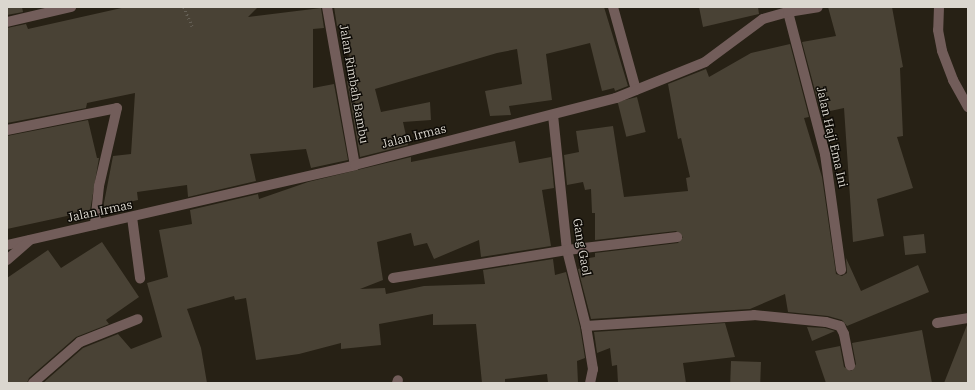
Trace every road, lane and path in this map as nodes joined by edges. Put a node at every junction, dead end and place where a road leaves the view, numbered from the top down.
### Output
1 (72, 7) edge
2 (184, 7) edge
3 (327, 7) edge
4 (613, 7) edge
5 (818, 7) edge
6 (939, 7) edge
7 (788, 12) junction
8 (7, 22) edge
9 (192, 26) dead end
10 (636, 90) junction
11 (968, 107) edge
12 (553, 115) junction
13 (7, 130) edge
14 (355, 165) junction
15 (132, 217) junction
16 (95, 225) junction
17 (676, 237) dead end
18 (31, 239) junction
19 (7, 245) edge
20 (567, 250) junction
21 (7, 260) edge
22 (841, 270) dead end
23 (140, 278) dead end
24 (393, 278) dead end
25 (968, 318) edge
26 (138, 319) dead end
27 (937, 323) dead end
28 (586, 326) junction
29 (850, 365) dead end
30 (33, 383) edge
31 (590, 383) edge

1 - 8 street
2 - 9 path
3 - 14 street, Jalan Rimbah Bambu
4 - 10 street
5 - 7 street, Jalan Irmas
6 - 11 street
7 - 10 street, Jalan Irmas
7 - 22 street, Jalan Haji Ema Ini
10 - 12 street, Jalan Irmas
12 - 14 street, Jalan Irmas
12 - 20 street, Gang Gaol
13 - 16 street
14 - 15 street, Jalan Irmas
15 - 16 street, Jalan Irmas
15 - 23 street
16 - 18 street, Jalan Irmas
17 - 20 street
18 - 19 street
18 - 21 street, Jalan Irmas
20 - 24 street
20 - 28 street, Gang Gaol
25 - 27 street
26 - 30 street
28 - 29 street
28 - 31 street, Gang Gaol

